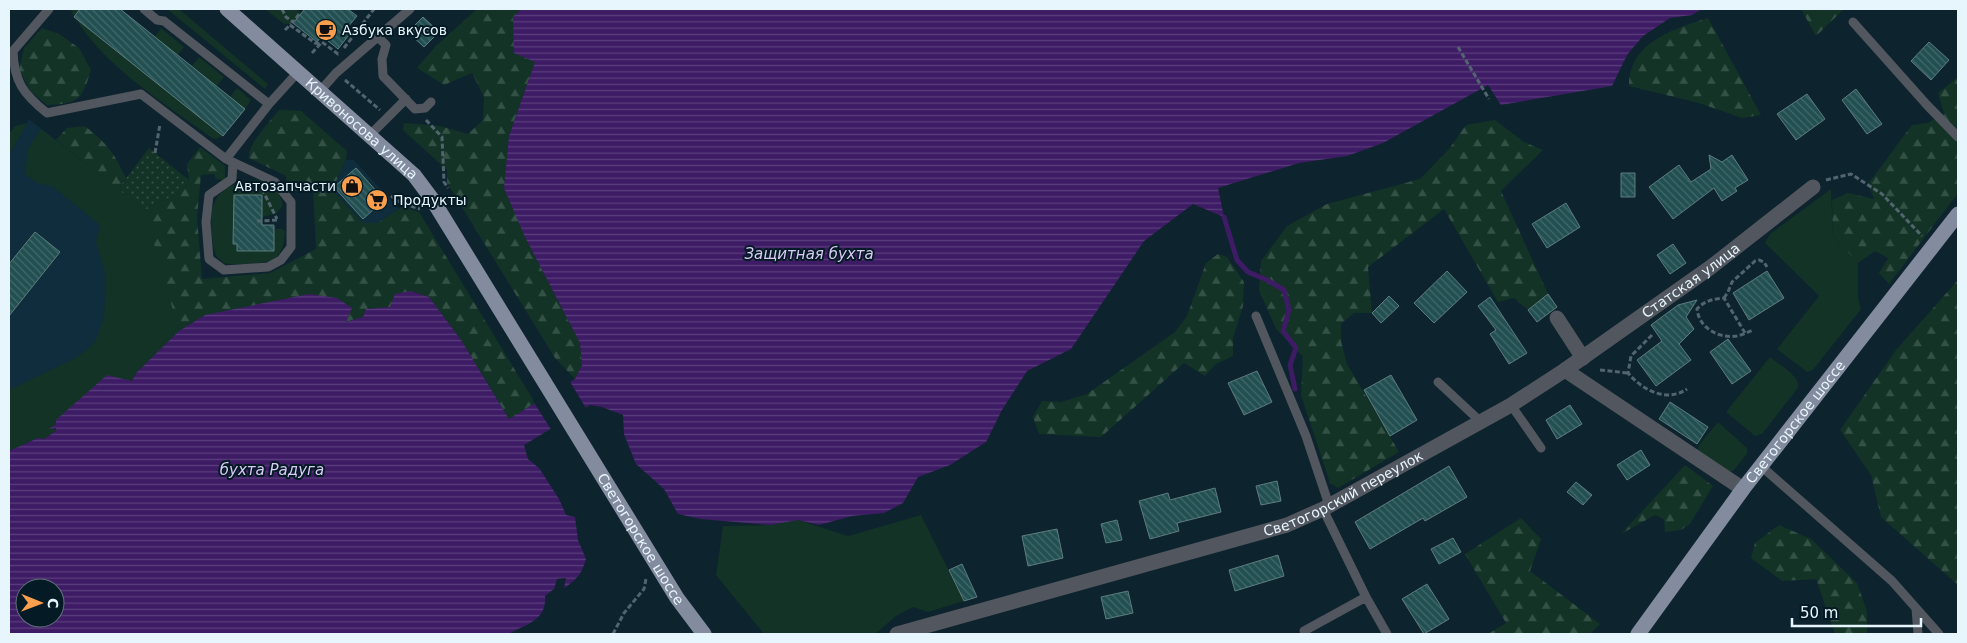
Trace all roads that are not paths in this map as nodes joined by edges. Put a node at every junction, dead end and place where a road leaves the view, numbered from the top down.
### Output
1 (49, 9) edge
2 (144, 9) edge
3 (227, 9) edge
4 (410, 9) edge
5 (1853, 22) dead end
6 (377, 36) junction
7 (299, 71) junction
8 (320, 90) junction
9 (406, 100) junction
10 (431, 102) dead end
11 (269, 104) junction
12 (370, 135) junction
13 (1958, 137) edge
14 (230, 160) junction
15 (1813, 187) road end
16 (1958, 214) edge
17 (1256, 316) dead end
18 (1557, 318) dead end
19 (1583, 358) junction
20 (1565, 370) junction
21 (1438, 382) dead end
22 (1511, 405) junction
23 (1481, 422) junction
24 (581, 441) joint
25 (1541, 448) dead end
26 (1761, 466) junction
27 (1743, 489) junction
28 (1326, 507) junction
29 (1366, 597) junction
30 (1916, 609) junction
31 (1304, 631) dead end
32 (704, 634) edge
33 (897, 634) edge
34 (1387, 634) edge
35 (1638, 634) edge
36 (1918, 634) edge
37 (1939, 634) edge

1 - 14 lane
2 - 11 lane
3 - 7 main road, Кривоносова улица
4 - 6 lane
5 - 13 lane
6 - 8 lane
6 - 9 lane
7 - 8 main road, Кривоносова улица
7 - 11 lane
8 - 12 main road, Кривоносова улица
9 - 10 lane
9 - 12 lane
11 - 14 lane
12 - 24 main road, Кривоносова улица
14 - 14 lane
15 - 19 street, Статская улица
16 - 26 main road, Светогорское шоссе
17 - 28 lane
18 - 19 street
19 - 20 street, Статская улица
20 - 22 street, Светогорский переулок
20 - 27 street
21 - 23 lane
22 - 23 street, Светогорский переулок
22 - 25 lane
23 - 28 street, Светогорский переулок
24 - 32 main road, Светогорское шоссе
26 - 27 main road, Светогорское шоссе
26 - 30 lane
27 - 35 main road, Светогорское шоссе
28 - 29 lane
28 - 33 street, Светогорский переулок
29 - 31 lane
29 - 34 lane
30 - 36 lane
30 - 37 lane

